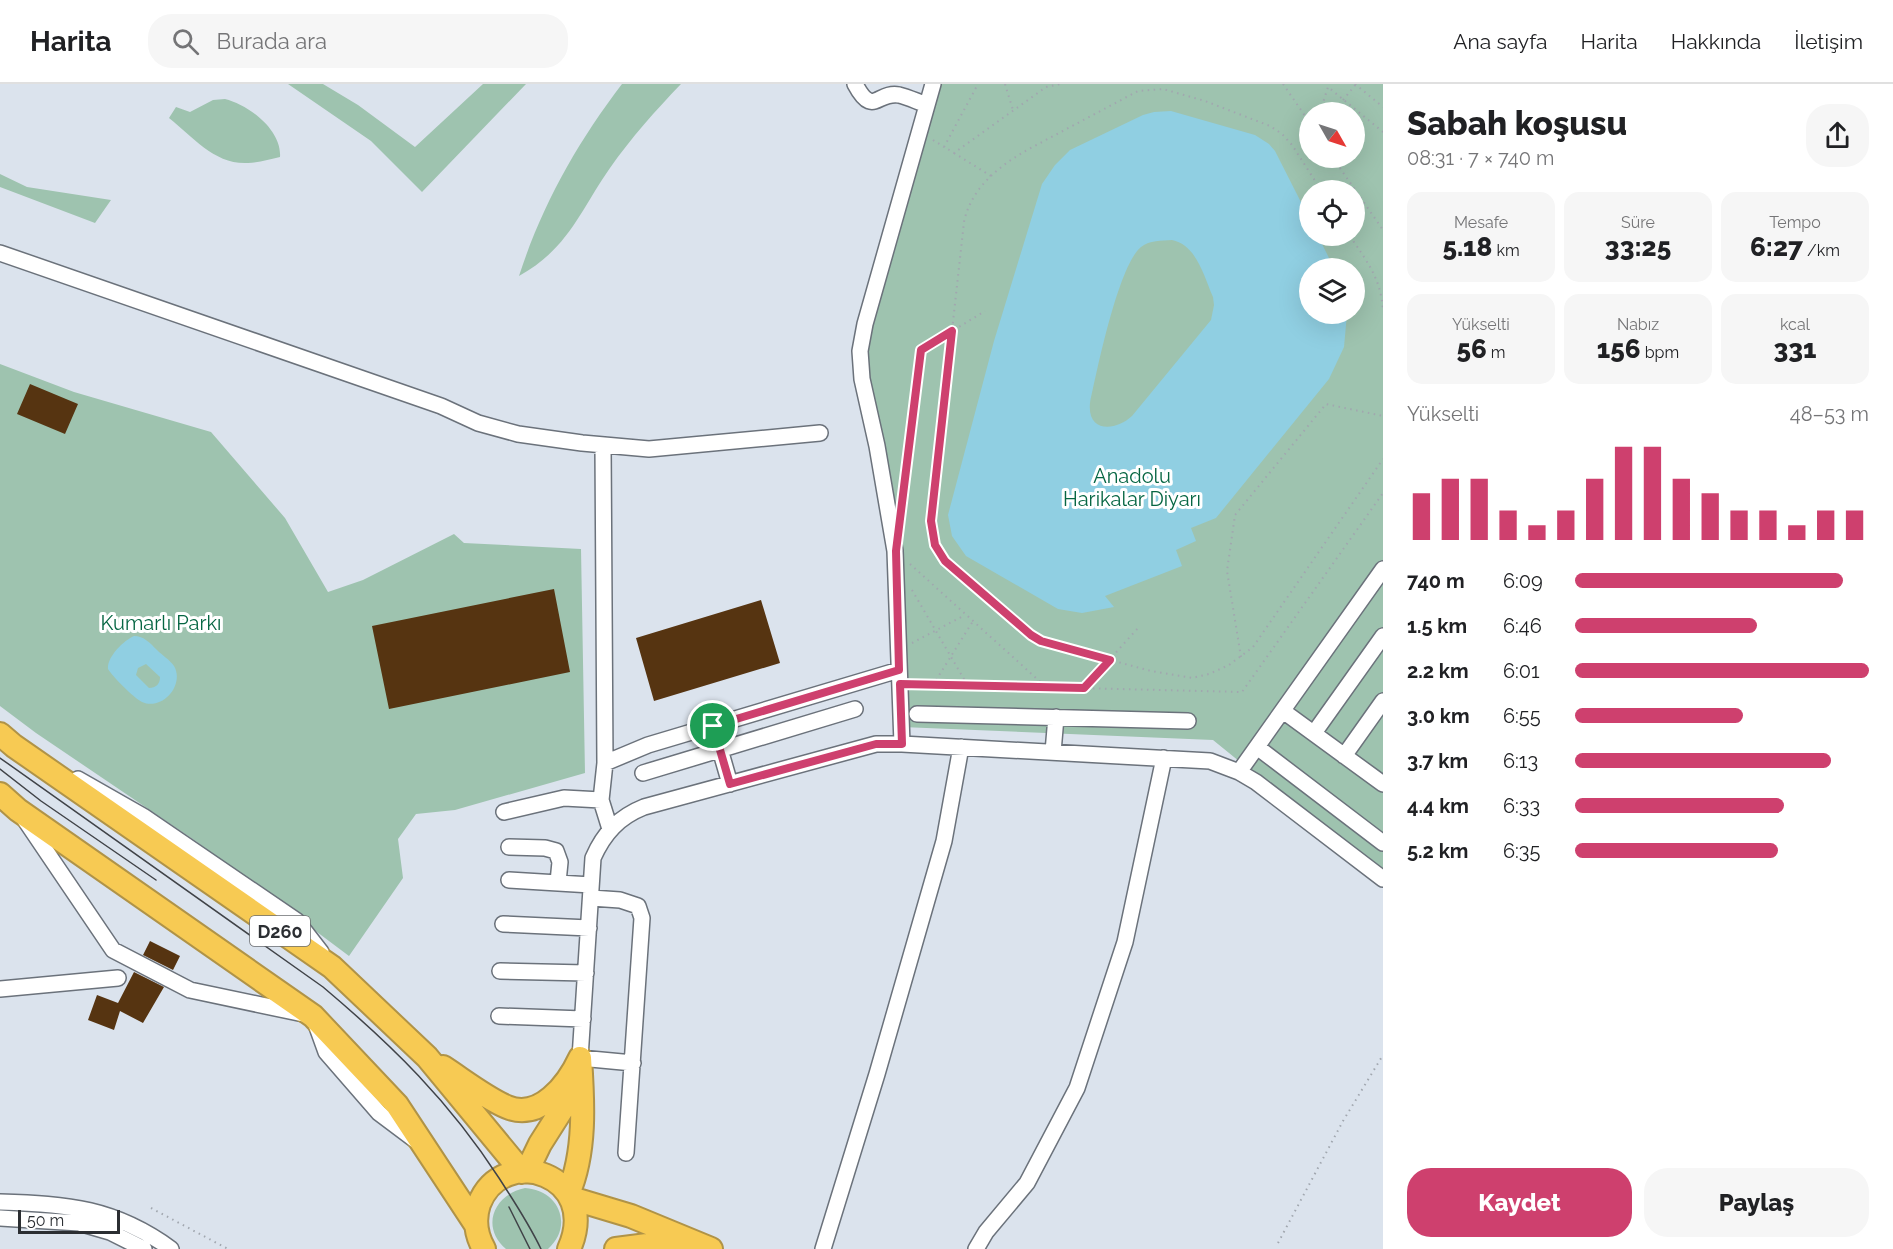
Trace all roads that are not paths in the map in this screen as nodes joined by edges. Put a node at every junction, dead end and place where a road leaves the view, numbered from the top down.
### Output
1 (855, 84) edge
2 (933, 84) edge
3 (895, 89) edge
4 (927, 105) junction
5 (0, 253) edge
6 (819, 433) dead end
7 (603, 445) junction
8 (1383, 569) edge
9 (1383, 636) edge
10 (900, 677) junction
11 (1383, 701) edge
12 (855, 709) dead end
13 (1283, 711) junction
14 (917, 714) dead end
15 (1056, 717) junction
16 (1188, 722) dead end
17 (713, 726) junction
18 (1314, 733) junction
19 (0, 734) edge
20 (902, 744) junction
21 (961, 747) junction
22 (1257, 747) junction
23 (720, 751) junction
24 (1053, 752) junction
25 (1344, 756) junction
26 (1164, 758) junction
27 (605, 763) junction
28 (1239, 772) junction
29 (643, 773) dead end
30 (1381, 779) edge
31 (730, 784) junction
32 (0, 794) edge
33 (601, 800) junction
34 (18, 810) junction
35 (504, 812) dead end
36 (610, 829) junction
37 (1383, 843) edge
38 (509, 847) dead end
39 (1383, 879) edge
40 (509, 880) dead end
41 (558, 882) junction
42 (591, 892) junction
43 (503, 924) dead end
44 (589, 928) junction
45 (500, 971) dead end
46 (586, 974) junction
47 (118, 978) dead end
48 (0, 989) edge
49 (313, 1016) junction
50 (500, 1016) dead end
51 (583, 1019) junction
52 (427, 1057) junction
53 (580, 1058) junction
54 (633, 1063) junction
55 (626, 1153) dead end
56 (524, 1172) junction
57 (570, 1196) junction
58 (0, 1202) edge
59 (0, 1218) edge
60 (476, 1225) junction
61 (144, 1249) edge
62 (171, 1249) edge
63 (484, 1249) edge
64 (569, 1249) edge
65 (616, 1249) edge
66 (702, 1249) edge
67 (711, 1249) edge
68 (823, 1249) edge
69 (976, 1249) edge

1 - 3 street
2 - 4 street
3 - 4 street
4 - 10 street
5 - 7 street
6 - 7 street
7 - 27 street
8 - 13 street
9 - 18 street
10 - 17 street
10 - 20 street
11 - 25 street
12 - 23 street
13 - 18 street
13 - 22 street
14 - 15 street
15 - 16 street
15 - 24 street
17 - 23 street
17 - 27 street
18 - 25 street
19 - 52 highway, D260
20 - 21 street
20 - 31 street
21 - 24 street
21 - 68 street
22 - 28 street
22 - 37 street
23 - 29 street
23 - 31 street
24 - 26 street
25 - 30 street
26 - 28 street
26 - 69 street
27 - 33 street
28 - 39 street
31 - 36 street
32 - 34 highway, D260
33 - 35 street
33 - 36 street
34 - 49 highway, D260
34 - 49 street
36 - 42 street
38 - 41 street
40 - 41 street
41 - 42 street
42 - 44 street
42 - 54 street
43 - 44 street
44 - 46 street
45 - 46 street
46 - 51 street
47 - 48 street
49 - 60 highway, D260
50 - 51 street
51 - 53 street
52 - 53 highway
52 - 56 highway, D260
53 - 54 street
53 - 56 highway
53 - 57 highway
54 - 55 street
56 - 57 highway
56 - 60 highway
57 - 64 highway
57 - 67 highway
58 - 62 street
59 - 61 street
60 - 63 highway
65 - 66 highway

